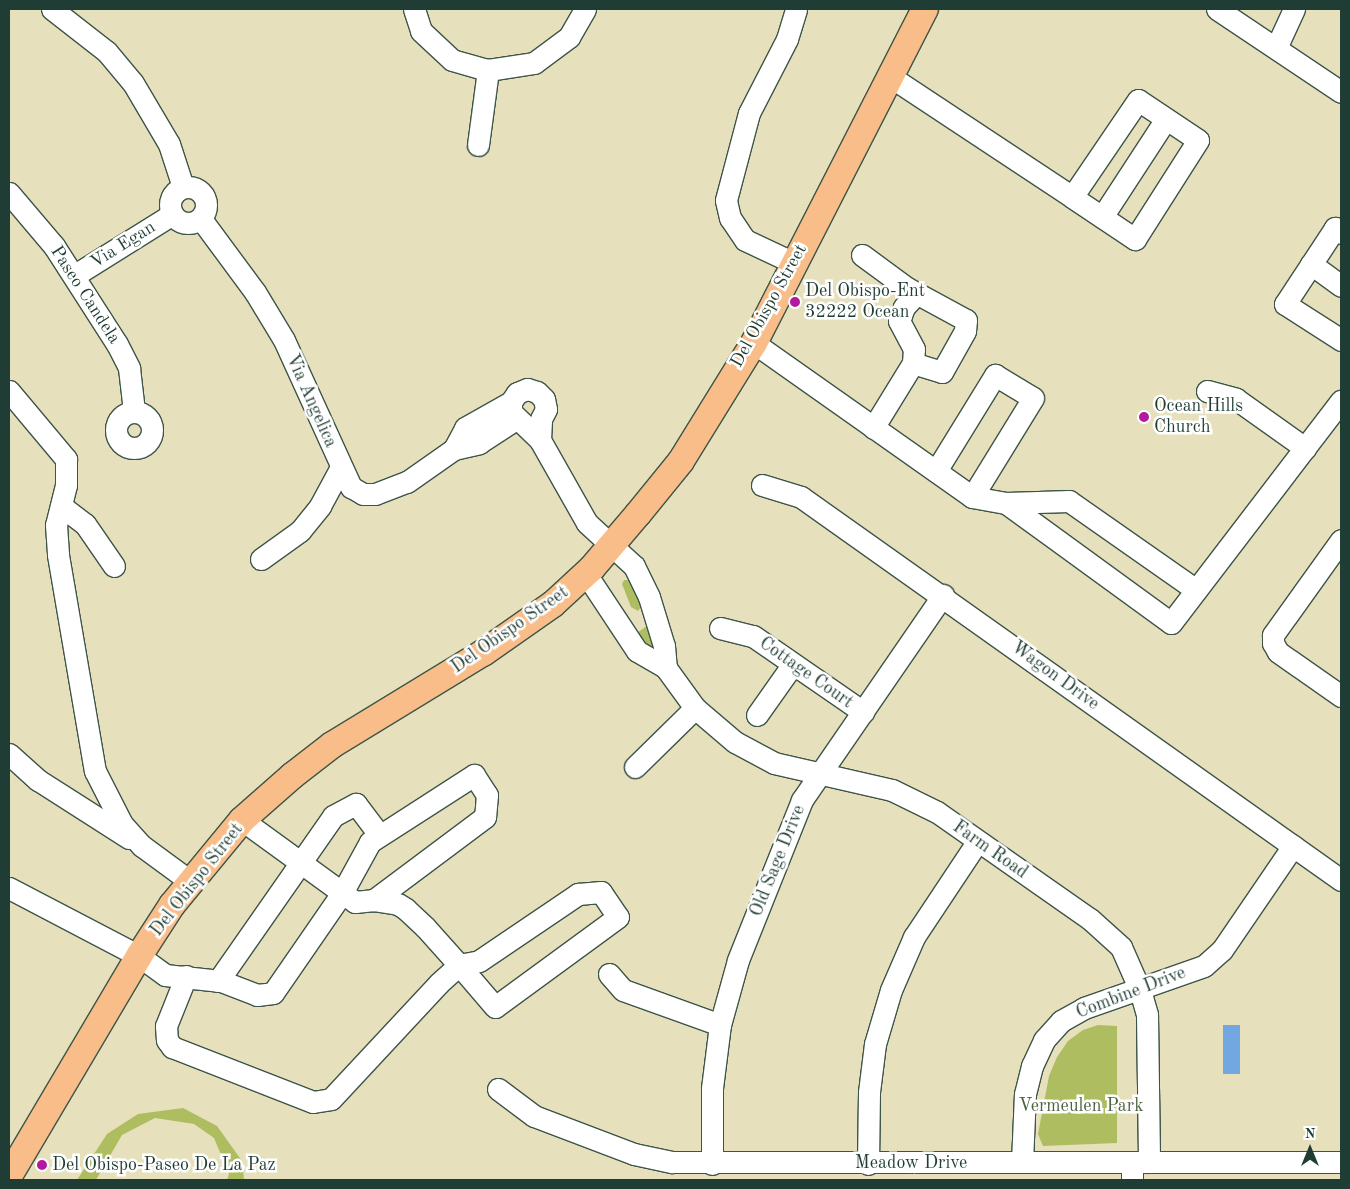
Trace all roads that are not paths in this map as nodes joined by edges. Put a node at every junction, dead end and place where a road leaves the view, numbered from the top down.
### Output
1 (52, 9) edge
2 (414, 9) edge
3 (585, 9) edge
4 (796, 9) edge
5 (925, 9) edge
6 (1217, 9) edge
7 (1294, 9) edge
8 (1276, 48) junction
9 (488, 70) junction
10 (891, 76) junction
11 (1341, 92) edge
12 (1166, 119) junction
13 (478, 145) dead end
14 (183, 187) junction
15 (9, 193) edge
16 (1072, 197) junction
17 (171, 215) junction
18 (1102, 217) junction
19 (201, 219) junction
20 (1341, 233) edge
21 (862, 255) dead end
22 (794, 263) junction
23 (1311, 264) junction
24 (75, 276) junction
25 (1341, 286) edge
26 (916, 294) junction
27 (1341, 340) edge
28 (754, 342) junction
29 (913, 363) junction
30 (1207, 390) dead end
31 (9, 391) edge
32 (1341, 401) edge
33 (134, 411) dead end
34 (514, 411) junction
35 (873, 428) junction
36 (540, 440) junction
37 (1305, 448) junction
38 (340, 469) junction
39 (936, 472) junction
40 (762, 485) dead end
41 (972, 497) junction
42 (1006, 502) junction
43 (61, 506) junction
44 (611, 545) junction
45 (1338, 550) edge
46 (261, 559) dead end
47 (114, 566) dead end
48 (586, 574) junction
49 (1196, 590) junction
50 (943, 595) junction
51 (652, 610) junction
52 (619, 627) junction
53 (720, 628) dead end
54 (793, 664) junction
55 (666, 668) junction
56 (1341, 696) edge
57 (695, 708) junction
58 (863, 712) junction
59 (757, 715) dead end
60 (9, 754) edge
61 (635, 767) dead end
62 (820, 774) junction
63 (242, 820) junction
64 (379, 834) junction
65 (978, 842) junction
66 (142, 846) junction
67 (1293, 846) junction
68 (299, 861) junction
69 (1341, 880) edge
70 (191, 882) junction
71 (9, 888) edge
72 (357, 898) junction
73 (138, 956) junction
74 (459, 965) junction
75 (609, 974) dead end
76 (186, 976) junction
77 (218, 981) junction
78 (1140, 990) junction
79 (720, 1025) junction
80 (498, 1089) dead end
81 (1022, 1162) junction
82 (1341, 1162) edge
83 (712, 1164) junction
84 (868, 1164) junction
85 (1148, 1169) edge
86 (9, 1176) edge

1 - 14 street
2 - 9 street
3 - 9 street
4 - 22 street
5 - 10 main road, Del Obispo Street
6 - 8 street
7 - 8 street
8 - 11 street
9 - 13 street
10 - 16 street
10 - 22 main road, Del Obispo Street
12 - 16 street
12 - 18 street
12 - 18 street
14 - 17 street
14 - 19 street
15 - 24 street, Paseo Candela
16 - 18 street
17 - 19 street
17 - 24 street, Via Egan
19 - 38 street, Via Angelica
20 - 23 street
21 - 26 street
22 - 28 main road, Del Obispo Street
23 - 25 street
23 - 27 street
24 - 33 street, Paseo Candela
26 - 29 street
26 - 29 street
28 - 35 street
28 - 44 main road, Del Obispo Street
29 - 35 street
30 - 37 street
31 - 43 street
32 - 37 street
34 - 36 street
34 - 36 street, Via Angelica
34 - 38 street, Via Angelica
35 - 39 street
36 - 44 street, Farm Road
37 - 49 street
38 - 46 street
39 - 41 street
39 - 41 street
40 - 50 street, Wagon Drive
41 - 42 street
42 - 49 street
42 - 49 street
43 - 47 street
43 - 66 street
44 - 48 main road, Del Obispo Street
44 - 51 street, Farm Road
45 - 56 street
48 - 52 street, Farm Road
48 - 63 main road, Del Obispo Street
50 - 58 street, Old Sage Drive
50 - 67 street, Wagon Drive
51 - 52 street
51 - 55 street, Farm Road
52 - 55 street, Farm Road
53 - 54 street, Cottage Court
54 - 58 street, Cottage Court
54 - 59 street
55 - 57 street, Farm Road
57 - 61 street
57 - 62 street, Farm Road
58 - 62 street, Old Sage Drive
60 - 66 street
62 - 65 street, Farm Road
62 - 79 street, Old Sage Drive
63 - 68 street
63 - 70 main road, Del Obispo Street
64 - 68 street
64 - 72 street
64 - 72 street
65 - 78 street, Farm Road
65 - 84 street
66 - 70 street
67 - 69 street, Wagon Drive
67 - 78 street, Combine Drive
68 - 72 street
68 - 77 street
70 - 73 main road, Del Obispo Street
71 - 73 street
72 - 74 street
72 - 77 street
73 - 76 street
73 - 86 main road, Del Obispo Street
74 - 74 street
74 - 76 street
75 - 79 street
76 - 77 street
78 - 81 street, Combine Drive
78 - 85 street, Farm Road
79 - 83 street, Old Sage Drive
80 - 83 street, Meadow Drive
81 - 84 street, Meadow Drive
81 - 85 street, Meadow Drive
82 - 85 street, Meadow Drive
83 - 84 street, Meadow Drive

